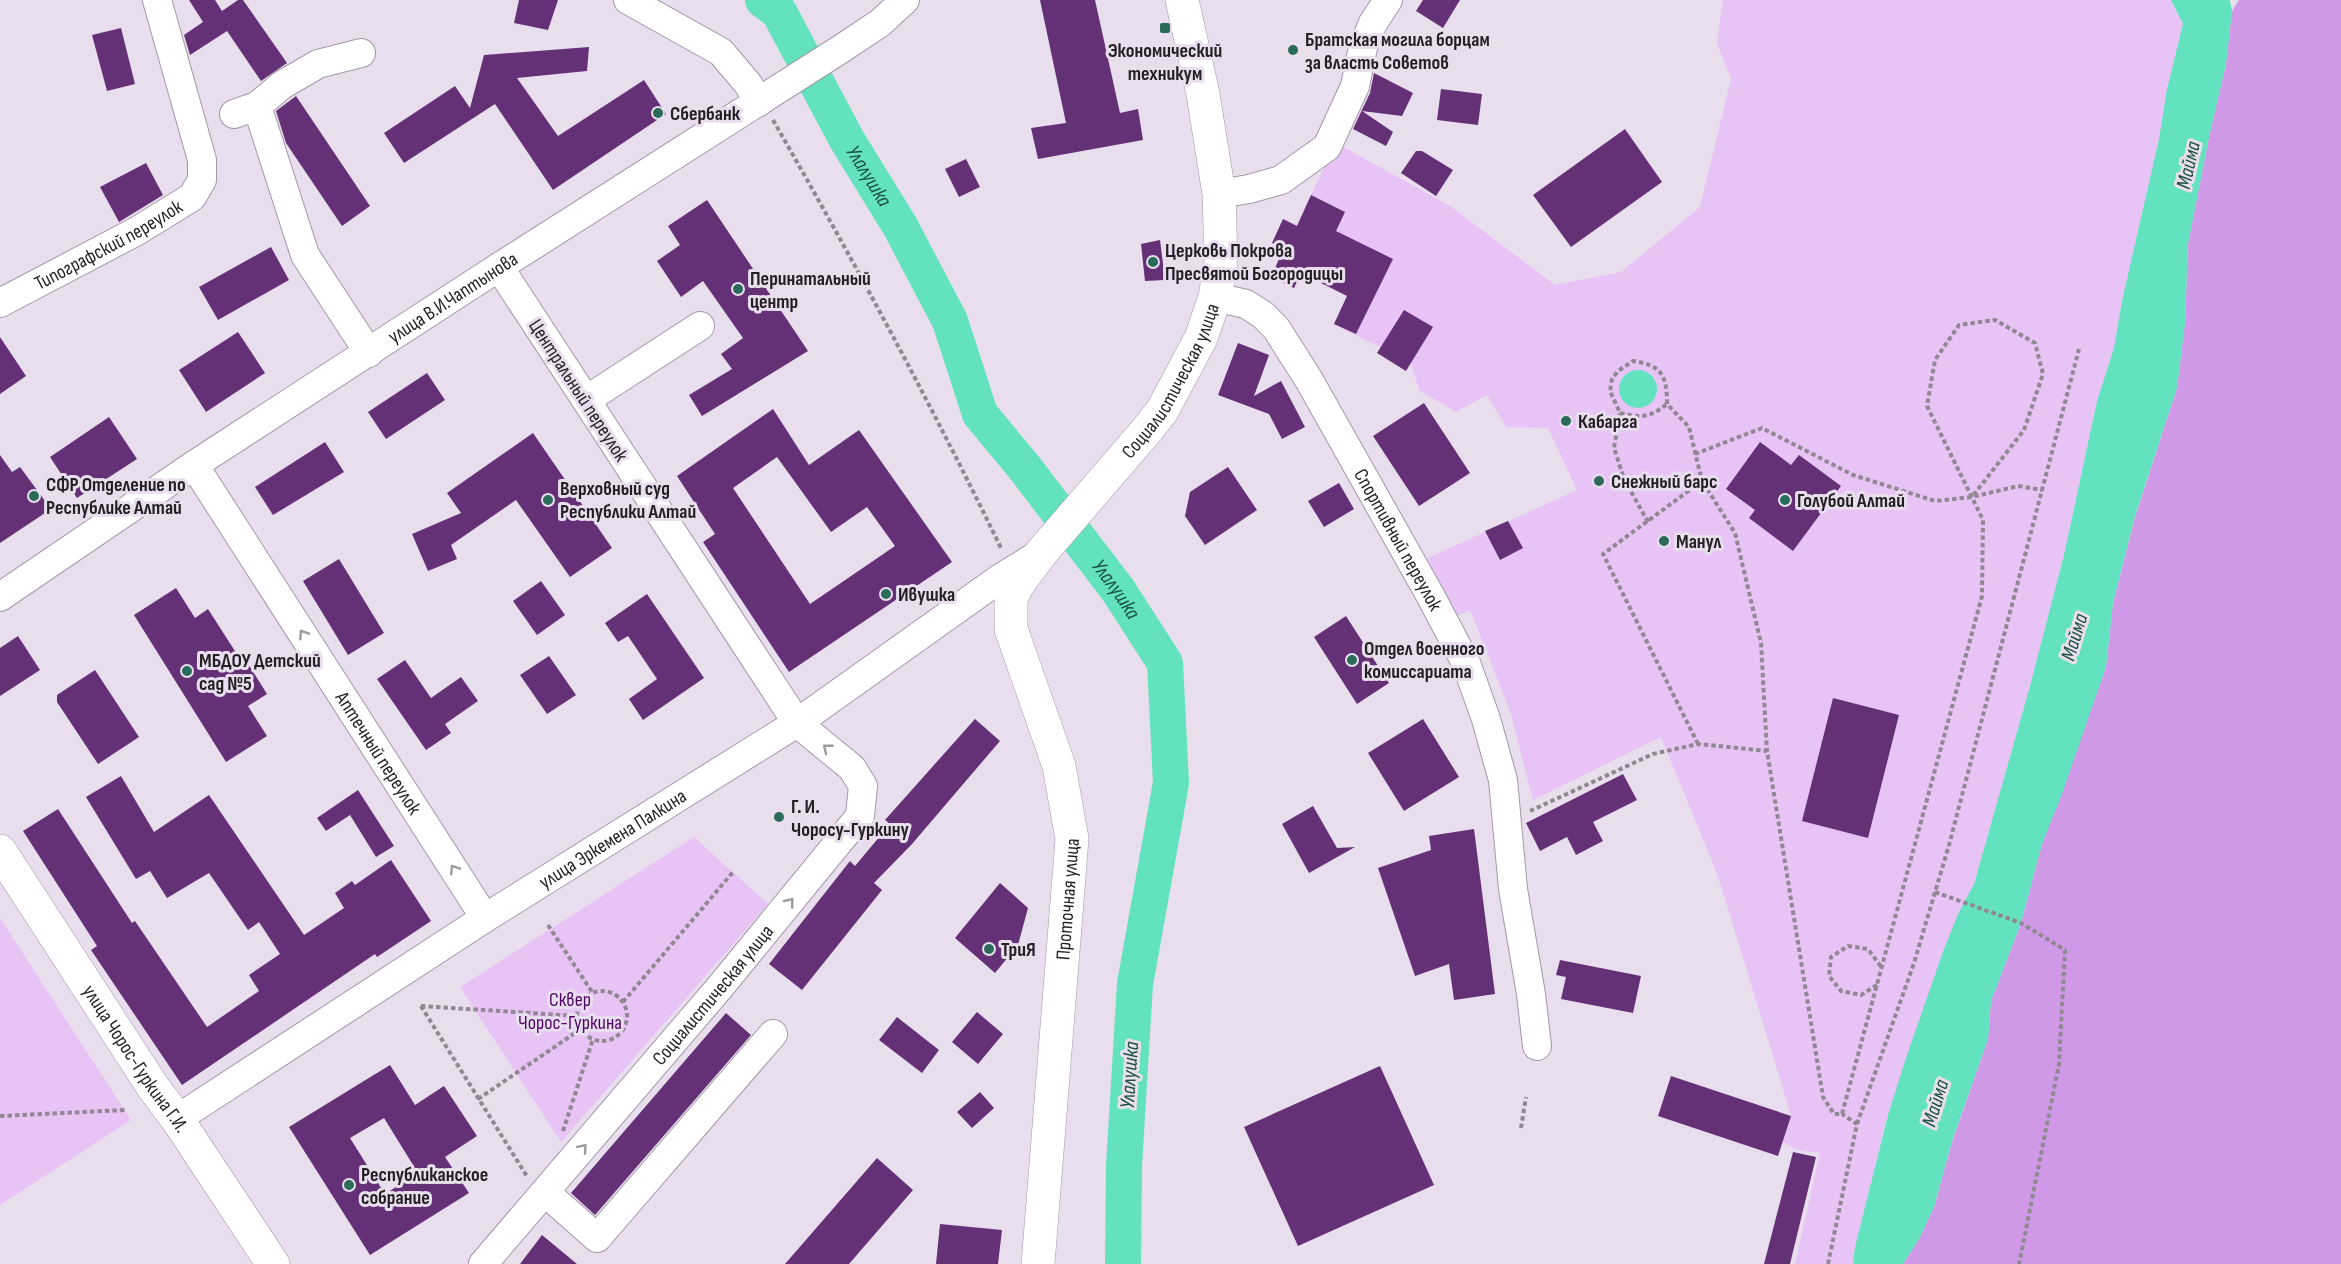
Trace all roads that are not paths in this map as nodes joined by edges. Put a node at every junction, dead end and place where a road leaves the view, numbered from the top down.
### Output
1 (157, 0) edge
2 (628, 0) edge
3 (905, 0) edge
4 (1388, 0) edge
5 (1188, 2) edge
6 (361, 53) dead end
7 (767, 105) junction
8 (1219, 194) junction
9 (499, 267) junction
10 (1215, 297) junction
11 (0, 303) edge
12 (700, 326) dead end
13 (369, 352) junction
14 (586, 400) junction
15 (194, 465) junction
16 (1042, 552) junction
17 (0, 597) edge
18 (797, 723) junction
19 (0, 851) edge
20 (485, 918) junction
21 (773, 1034) dead end
22 (1537, 1046) dead end
23 (177, 1119) junction
24 (544, 1188) junction
25 (273, 1264) edge
26 (483, 1264) edge
27 (1038, 1264) edge

1 - 11 street, Типографский переулок
2 - 7 street
3 - 7 street, улица В.И.Чаптынова
4 - 8 street
5 - 8 main road, Социалистическая улица
6 - 13 street
7 - 9 street, улица В.И.Чаптынова
8 - 10 main road, Социалистическая улица
9 - 13 street, улица В.И.Чаптынова
9 - 14 street, Центральный переулок
10 - 16 main road, Социалистическая улица
10 - 22 street, Спортивный переулок
12 - 14 street
13 - 15 street, улица В.И.Чаптынова
14 - 18 street, Центральный переулок
15 - 17 street, улица В.И.Чаптынова
20 -> 15 street, Аптечный переулок
16 - 18 street, улица Эркемена Палкина
16 - 27 main road, Проточная улица
18 - 20 street, улица Эркемена Палкина
24 -> 18 street, Социалистическая улица
19 - 23 main road, улица Чорос-Гуркина Г.И.
20 - 23 street, улица Эркемена Палкина
21 - 24 street
23 - 25 main road, улица Чорос-Гуркина Г.И.
24 - 26 street, Социалистическая улица

